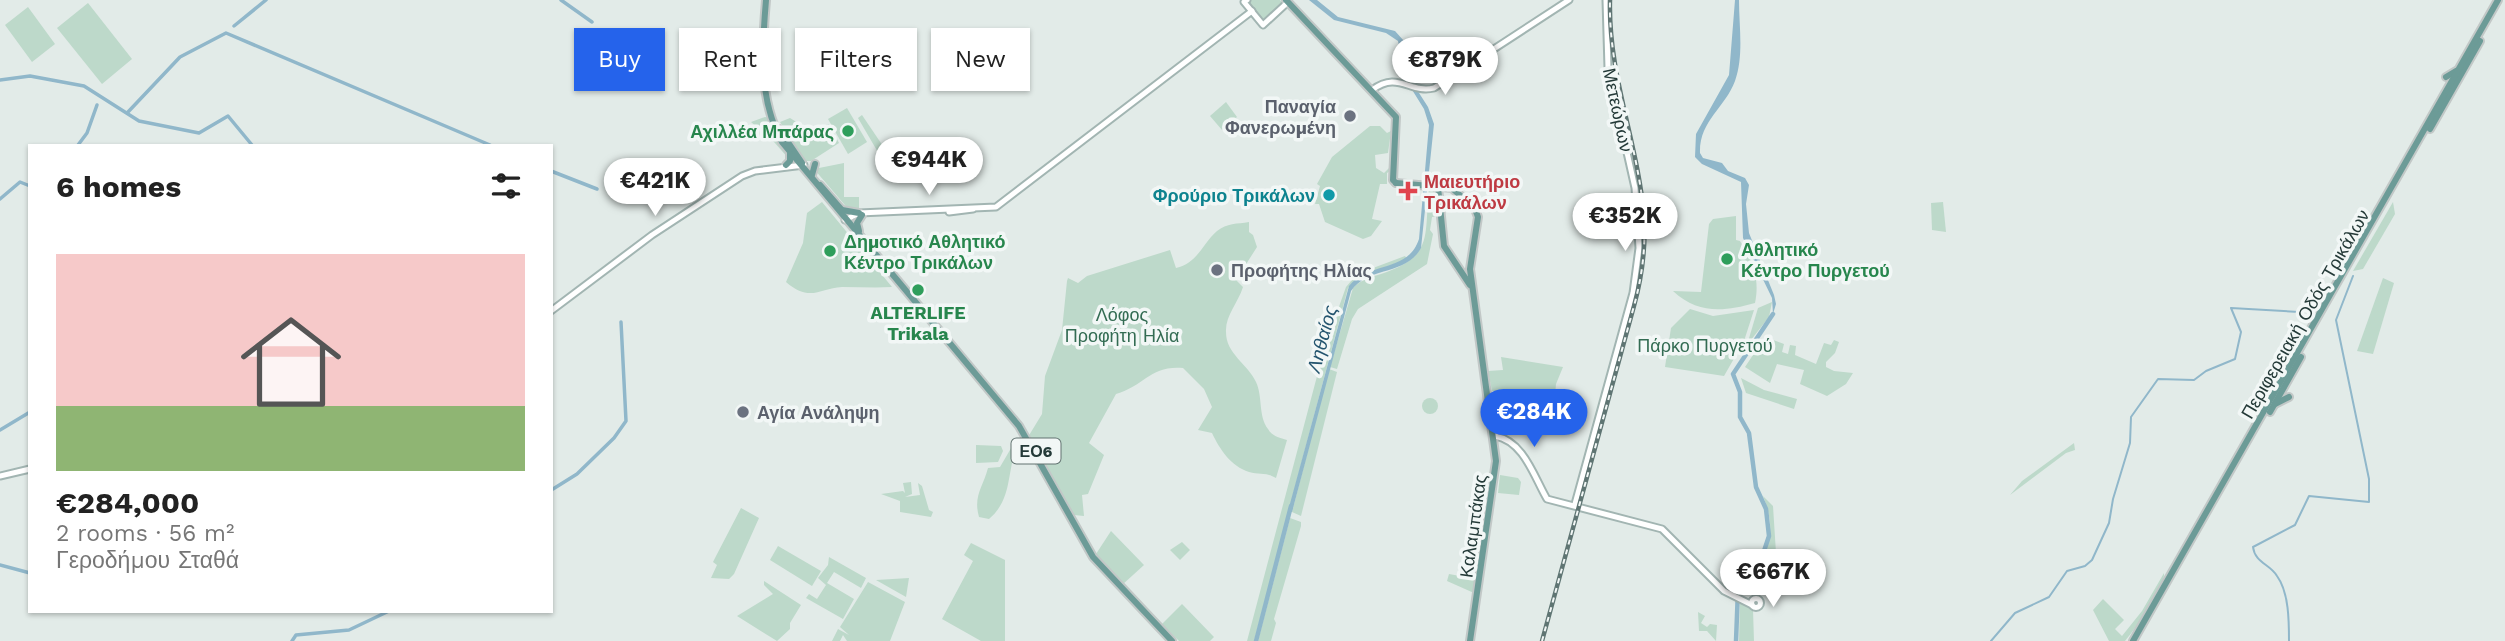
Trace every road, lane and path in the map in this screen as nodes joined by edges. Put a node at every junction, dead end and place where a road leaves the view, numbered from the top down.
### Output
1 (766, 0) edge
2 (1569, 0) edge
3 (1606, 0) edge
4 (2500, 0) edge
5 (1246, 1) edge
6 (1287, 1) edge
7 (1251, 10) junction
8 (2460, 67) junction
9 (2445, 77) dead end
10 (1434, 88) junction
11 (1372, 90) junction
12 (2464, 90) dead end
13 (1432, 97) dead end
14 (2447, 99) junction
15 (769, 106) junction
16 (789, 152) junction
17 (804, 163) junction
18 (786, 165) junction
19 (778, 167) junction
20 (1437, 187) junction
21 (842, 210) junction
22 (861, 214) junction
23 (1485, 218) dead end
24 (848, 220) junction
25 (1477, 223) junction
26 (859, 230) junction
27 (887, 268) junction
28 (1473, 290) junction
29 (553, 309) edge
30 (2284, 379) junction
31 (2270, 389) dead end
32 (2290, 397) dead end
33 (2274, 405) junction
34 (1495, 436) junction
35 (28, 469) edge
36 (0, 476) edge
37 (1575, 505) junction
38 (1752, 603) dead end
39 (1172, 641) edge
40 (1471, 641) edge
41 (2136, 641) edge

1 - 15 main road, ΕΟ6
2 - 10 main road
3 - 37 main road, Μετεώρων
4 - 8 main road, Περιφερειακή Οδός Τρικάλων
4 - 14 main road, Περιφερειακή Οδός Τρικάλων
5 - 7 main road
6 - 7 main road
6 - 11 main road
7 - 22 main road
8 - 9 main road
8 - 30 main road, Περιφερειακή Οδός Τρικάλων
10 - 11 main road
10 - 13 main road
11 - 20 main road
12 - 14 main road
14 - 33 main road, Περιφερειακή Οδός Τρικάλων
15 - 16 main road, ΕΟ6
15 - 17 main road, ΕΟ6
16 - 17 main road, ΕΟ6
16 - 18 main road
17 - 18 main road
17 - 19 main road
17 - 21 main road, ΕΟ6
17 - 24 main road, ΕΟ6
18 - 19 main road
19 - 29 main road
20 - 25 main road
20 - 28 main road
21 - 22 main road
21 - 24 main road, ΕΟ6
22 - 24 main road
22 - 26 main road
23 - 25 main road
24 - 26 main road, ΕΟ6
24 - 27 main road, ΕΟ6
25 - 28 main road, Καλαμπάκας
26 - 27 main road, ΕΟ6
27 - 39 main road, ΕΟ6
28 - 34 main road, Καλαμπάκας
30 - 31 main road
30 - 41 main road, Περιφερειακή Οδός Τρικάλων
32 - 33 main road
33 - 41 main road, Περιφερειακή Οδός Τρικάλων
34 - 37 main road
34 - 40 main road, Καλαμπάκας
35 - 36 main road
37 - 38 main road

